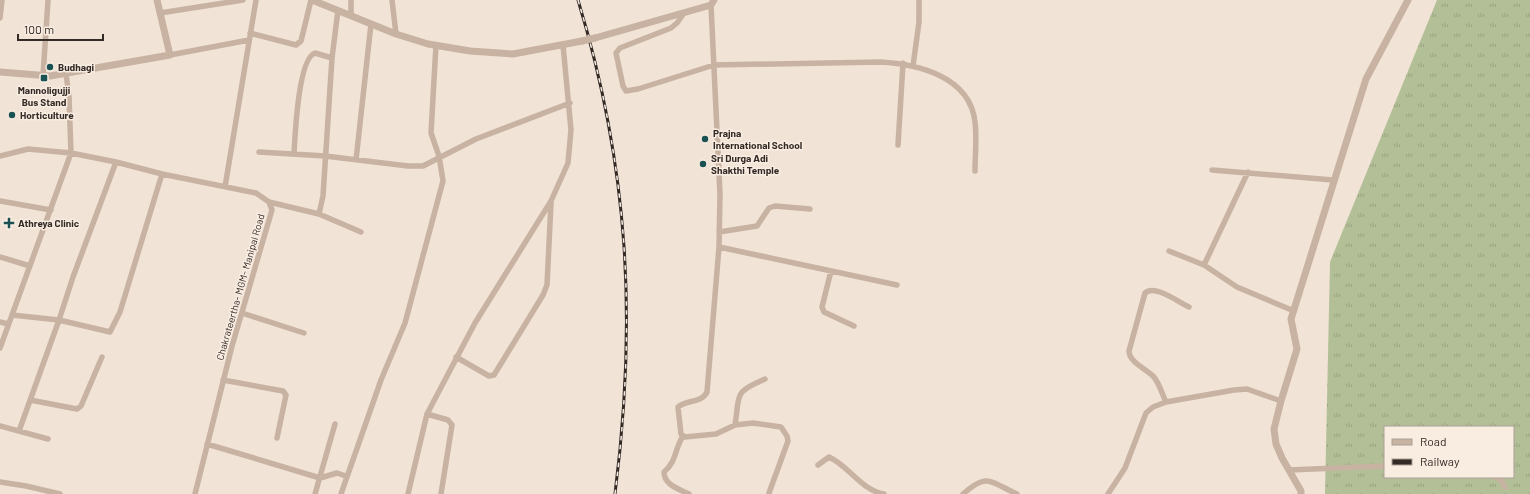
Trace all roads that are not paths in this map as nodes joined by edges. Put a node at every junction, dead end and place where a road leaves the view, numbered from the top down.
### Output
1 (2, 0) edge
2 (48, 0) edge
3 (157, 0) edge
4 (243, 0) edge
5 (256, 0) edge
6 (311, 0) edge
7 (351, 0) edge
8 (392, 0) edge
9 (919, 0) edge
10 (1408, 0) edge
11 (713, 2) edge
12 (338, 10) junction
13 (684, 13) junction
14 (160, 14) junction
15 (351, 16) junction
16 (0, 18) edge
17 (371, 24) junction
18 (250, 33) junction
19 (396, 34) junction
20 (249, 40) junction
21 (436, 45) junction
22 (563, 45) junction
23 (170, 55) junction
24 (332, 58) junction
25 (903, 63) junction
26 (714, 65) junction
27 (914, 66) junction
28 (0, 72) edge
29 (66, 74) junction
30 (43, 76) junction
31 (570, 103) junction
32 (898, 145) dead end
33 (259, 152) dead end
34 (71, 153) junction
35 (294, 154) junction
36 (0, 156) edge
37 (325, 156) junction
38 (439, 156) junction
39 (356, 160) junction
40 (116, 162) junction
41 (1212, 170) dead end
42 (975, 171) dead end
43 (1248, 172) junction
44 (162, 174) junction
45 (1333, 180) junction
46 (225, 187) junction
47 (0, 201) edge
48 (551, 201) junction
49 (269, 202) junction
50 (810, 209) dead end
51 (51, 210) junction
52 (319, 214) junction
53 (361, 232) dead end
54 (719, 232) junction
55 (719, 247) junction
56 (1169, 251) dead end
57 (0, 257) edge
58 (1204, 265) junction
59 (30, 266) junction
60 (831, 272) junction
61 (897, 285) dead end
62 (1189, 307) dead end
63 (1294, 311) junction
64 (242, 313) junction
65 (12, 314) junction
66 (60, 320) junction
67 (0, 322) edge
68 (8, 324) junction
69 (854, 326) dead end
70 (304, 333) dead end
71 (0, 348) edge
72 (102, 357) dead end
73 (456, 357) junction
74 (765, 379) dead end
75 (223, 380) junction
76 (30, 400) junction
77 (1281, 400) junction
78 (1166, 402) junction
79 (427, 414) junction
80 (335, 424) dead end
81 (735, 425) junction
82 (0, 426) edge
83 (19, 431) junction
84 (682, 436) junction
85 (277, 438) dead end
86 (48, 439) dead end
87 (207, 444) junction
88 (818, 465) dead end
89 (1384, 466) edge
90 (1290, 470) junction
91 (346, 476) junction
92 (320, 478) junction
93 (1497, 478) edge
94 (0, 482) edge
95 (1505, 487) dead end
96 (38, 491) edge
97 (768, 493) dead end
98 (60, 494) edge
99 (194, 494) edge
100 (315, 494) edge
101 (341, 494) edge
102 (408, 494) edge
103 (441, 494) edge
104 (689, 494) edge
105 (884, 494) edge
106 (963, 494) edge
107 (1017, 494) edge
108 (1108, 494) edge
109 (1301, 494) edge

1 - 16 street
2 - 30 street
3 - 14 street
4 - 14 street
5 - 18 street
6 - 12 street
6 - 18 street
7 - 15 street
8 - 19 street
9 - 27 street
10 - 45 street
11 - 13 street
11 - 26 street
12 - 15 street
12 - 24 street
13 - 22 street, bridge
13 - 26 street
14 - 23 street
15 - 17 street
17 - 19 street
17 - 39 street
18 - 20 street
19 - 21 street
20 - 23 street
20 - 46 street
21 - 22 street
21 - 38 street
22 - 31 street
23 - 29 street
24 - 35 street
24 - 37 street
25 - 26 street
25 - 27 street
25 - 32 street
26 - 54 street
27 - 42 street
28 - 30 street
29 - 30 street
29 - 34 street
31 - 38 street
31 - 48 street
33 - 35 street
34 - 36 street
34 - 40 street
34 - 51 street
35 - 37 street
37 - 39 street
37 - 52 street
38 - 39 street
38 - 91 street
40 - 44 street, Chakrateertha- MGM- Manipal Road
40 - 66 street
41 - 43 street
43 - 45 street
43 - 58 street
44 - 46 street, Chakrateertha- MGM- Manipal Road
44 - 66 street
45 - 63 street
46 - 49 street, Chakrateertha- MGM- Manipal Road
47 - 51 street
48 - 73 street
48 - 73 street
49 - 52 street
49 - 64 street, Chakrateertha- MGM- Manipal Road
50 - 54 street
51 - 59 street
52 - 53 street
54 - 55 street
55 - 60 street
55 - 84 street
56 - 58 street
57 - 59 street
58 - 63 street
59 - 65 street
60 - 61 street
60 - 69 street
62 - 78 street
63 - 77 street
64 - 70 street
64 - 75 street, Chakrateertha- MGM- Manipal Road
65 - 66 street
65 - 68 street
66 - 76 street
67 - 68 street
68 - 71 street
72 - 76 street
73 - 79 street
74 - 81 street
75 - 85 street
75 - 87 street, Chakrateertha- MGM- Manipal Road
76 - 83 street
77 - 78 street
77 - 90 street
78 - 108 street
79 - 102 street
79 - 103 street
80 - 92 street
81 - 84 street
81 - 97 street
82 - 83 street
83 - 86 street
84 - 104 street
87 - 92 street
87 - 99 street, Chakrateertha- MGM- Manipal Road
88 - 105 street
89 - 90 street
90 - 109 street
91 - 92 street
91 - 101 street
92 - 100 street
93 - 95 street
94 - 96 street
96 - 98 street
106 - 107 street

